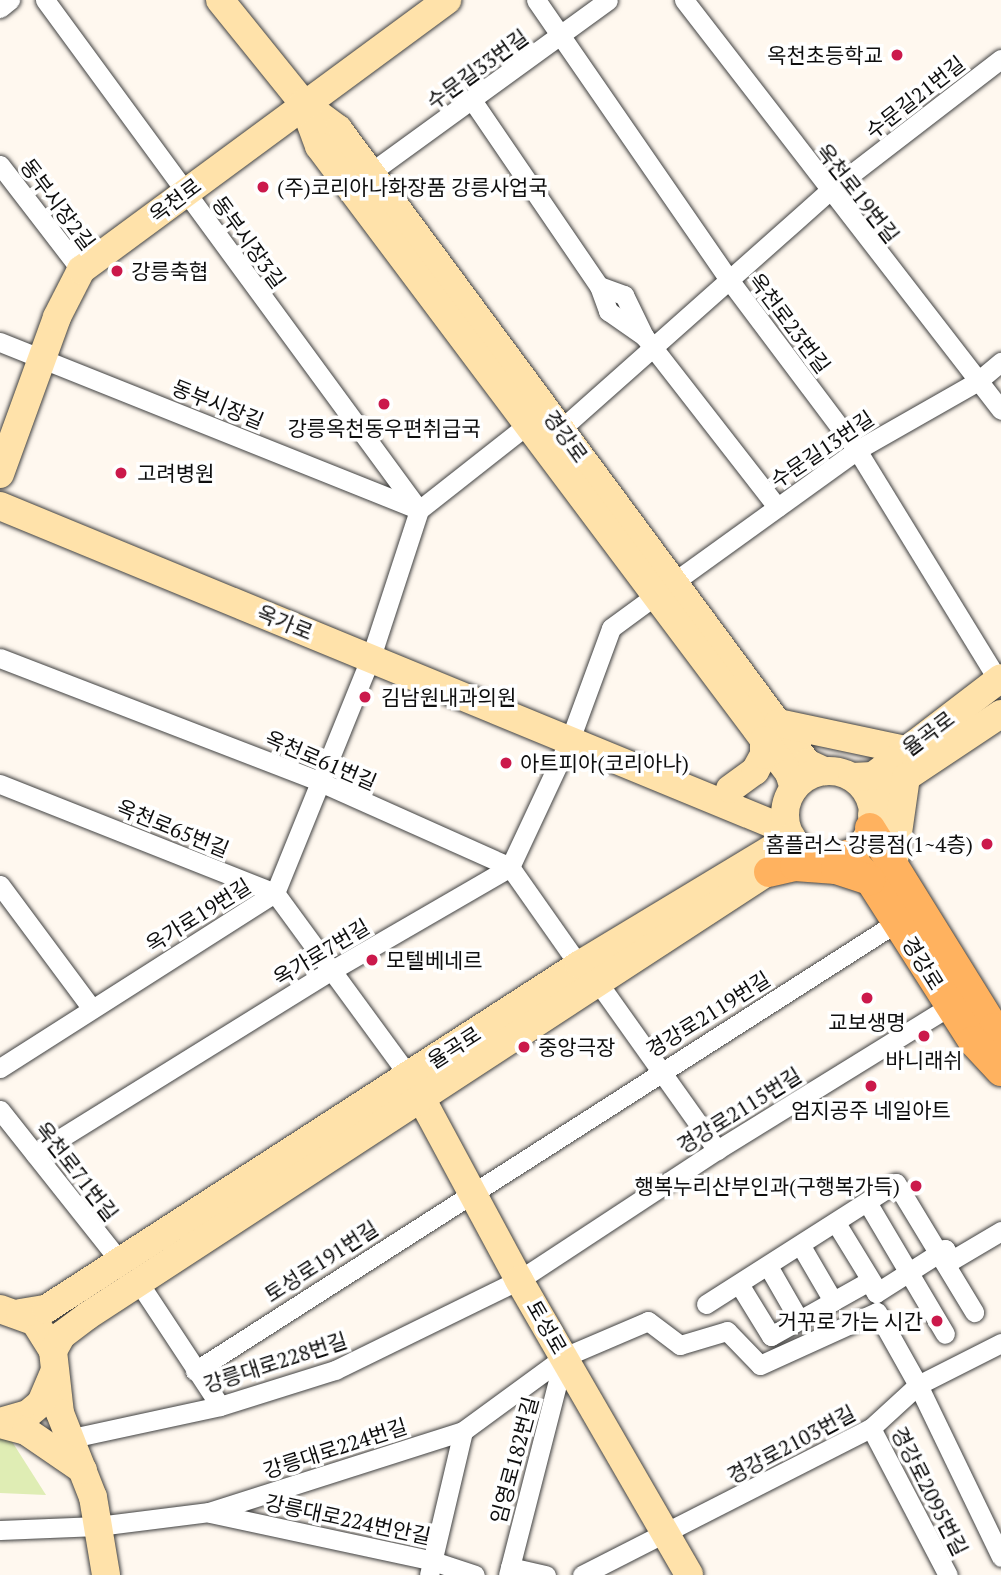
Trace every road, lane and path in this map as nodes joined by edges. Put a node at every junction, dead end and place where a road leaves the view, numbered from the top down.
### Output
1 (10, 0) edge
2 (45, 0) edge
3 (220, 0) edge
4 (447, 0) edge
5 (536, 0) edge
6 (608, 0) edge
7 (684, 0) edge
8 (0, 8) edge
9 (561, 37) junction
10 (1000, 62) edge
11 (472, 100) junction
12 (303, 103) junction
13 (0, 165) edge
14 (370, 173) junction
15 (828, 192) junction
16 (185, 193) junction
17 (81, 270) junction
18 (730, 281) junction
19 (0, 342) edge
20 (649, 342) junction
21 (42, 358) junction
22 (1001, 362) edge
23 (978, 381) junction
24 (1001, 410) edge
25 (527, 425) junction
26 (561, 429) junction
27 (857, 450) junction
28 (0, 474) edge
29 (0, 506) edge
30 (777, 508) junction
31 (419, 510) junction
32 (665, 589) junction
33 (371, 657) junction
34 (0, 658) edge
35 (1000, 679) edge
36 (1001, 713) edge
37 (771, 732) junction
38 (571, 737) junction
39 (906, 764) junction
40 (824, 771) junction
41 (852, 777) junction
42 (318, 781) junction
43 (0, 784) edge
44 (790, 795) junction
45 (731, 798) junction
46 (871, 821) junction
47 (795, 840) junction
48 (847, 855) junction
49 (510, 867) junction
50 (755, 869) junction
51 (882, 874) junction
52 (0, 885) edge
53 (275, 894) junction
54 (897, 922) junction
55 (579, 965) junction
56 (330, 972) junction
57 (600, 985) junction
58 (950, 1006) junction
59 (92, 1009) junction
60 (998, 1026) edge
61 (1001, 1057) edge
62 (0, 1068) edge
63 (664, 1069) junction
64 (1001, 1071) edge
65 (416, 1087) junction
66 (0, 1110) edge
67 (718, 1150) junction
68 (35, 1154) junction
69 (471, 1190) junction
70 (867, 1202) junction
71 (836, 1223) junction
72 (1001, 1231) edge
73 (801, 1246) junction
74 (938, 1253) junction
75 (118, 1259) junction
76 (768, 1266) junction
77 (910, 1274) junction
78 (519, 1280) junction
79 (139, 1283) junction
80 (738, 1284) junction
81 (878, 1292) junction
82 (833, 1301) junction
83 (706, 1304) dead end
84 (10, 1311) edge
85 (974, 1312) dead end
86 (799, 1320) junction
87 (945, 1334) dead end
88 (1001, 1343) edge
89 (914, 1351) dead end
90 (564, 1357) junction
91 (54, 1360) junction
92 (195, 1371) junction
93 (918, 1385) junction
94 (220, 1406) junction
95 (0, 1423) edge
96 (871, 1428) junction
97 (463, 1431) junction
98 (72, 1438) junction
99 (86, 1472) junction
100 (209, 1512) junction
101 (98, 1526) junction
102 (0, 1530) edge
103 (668, 1535) junction
104 (1001, 1557) edge
105 (431, 1568) edge
106 (509, 1571) edge
107 (106, 1575) edge
108 (475, 1575) edge
109 (546, 1575) edge
110 (582, 1575) edge
111 (689, 1575) edge
112 (948, 1575) edge

1 - 8 street
2 - 16 street, 동부시장3길
3 - 12 street, 경강로
4 - 12 street, 옥천로
5 - 9 street, 옥천로23번길
6 - 9 street, 수문길33번길
7 - 15 street, 옥천로19번길
9 - 11 street, 수문길33번길
9 - 18 street, 옥천로23번길
10 - 15 street, 수문길21번길
11 - 14 street, 수문길33번길
11 - 20 street
12 - 14 street, 경강로
12 - 16 street, 옥천로
12 - 25 street, 경강로
13 - 17 street, 동부시장2길
14 - 26 street, 경강로
15 - 18 street, 수문길21번길
15 - 23 street, 옥천로19번길
16 - 17 street, 옥천로
16 - 31 street, 동부시장3길
17 - 21 street, 옥천로
18 - 20 street, 수문길21번길
18 - 27 street, 옥천로23번길
19 - 21 street, 동부시장길
20 - 26 street, 수문길21번길
20 - 30 street
21 - 28 street, 옥천로
21 - 31 street, 동부시장길
22 - 23 street, 수문길13번길
23 - 24 street, 옥천로19번길
23 - 27 street, 수문길13번길
25 - 31 street
25 - 32 street, 경강로
26 - 32 street, 경강로
27 - 30 street, 수문길13번길
27 - 35 street, 옥천로23번길
29 - 33 street, 옥가로
30 - 32 street, 수문길13번길
31 - 33 street, 옥가로19번길
32 - 37 street, 경강로
32 - 38 street, 수문길13번길
33 - 38 street, 옥가로
33 - 42 street, 옥가로19번길
34 - 42 street, 옥천로61번길
35 - 39 street, 율곡로
36 - 39 street, 율곡로
37 - 39 street
37 - 40 street, 경강로
37 - 44 street, 경강로
37 - 45 street
38 - 45 street, 옥가로
38 - 49 street
39 - 41 street, 율곡로
39 - 46 street, 율곡로
39 - 51 street
40 - 41 street
40 - 44 street
41 - 46 street
42 - 49 street, 옥천로61번길
42 - 53 street, 옥가로19번길
43 - 53 street, 옥천로65번길
44 - 45 street, 옥가로
44 - 47 street
45 - 47 street, 옥가로
45 - 50 street
46 - 48 street
46 - 51 main road, 경강로
47 - 48 street
47 - 50 street
48 - 51 main road, 경강로
49 - 55 street
49 - 56 street, 옥가로7번길
50 - 51 main road
50 - 55 street, 율곡로
50 - 57 street
51 - 54 main road, 경강로
51 - 60 main road, 경강로
52 - 59 street
53 - 56 street
53 - 59 street, 옥가로19번길
54 - 58 main road, 경강로
54 - 63 street, 경강로2119번길
55 - 65 street, 율곡로
56 - 65 street
56 - 68 street, 옥가로7번길
57 - 63 street
57 - 65 street
58 - 64 main road, 경강로
58 - 67 street, 경강로2115번길
59 - 62 street, 옥가로19번길
60 - 61 main road, 경강로
63 - 67 street
63 - 69 street, 경강로2119번길
65 - 69 street, 토성로
65 - 75 street, 율곡로
65 - 79 street
66 - 68 street, 옥천로71번길
67 - 78 street, 경강로2115번길
68 - 75 street, 옥천로71번길
69 - 78 street, 토성로
69 - 92 street, 토성로191번길
70 - 71 street
70 - 74 street
70 - 77 street
71 - 73 street
71 - 81 street
72 - 74 street
73 - 76 street
73 - 82 street
74 - 77 street
74 - 85 street
75 - 84 street, 율곡로
76 - 80 street
76 - 86 street
77 - 81 street
77 - 87 street
78 - 90 street, 토성로
78 - 94 street, 강릉대로228번길
79 - 91 street
79 - 92 street
80 - 83 street
80 - 86 street
81 - 82 street
81 - 89 street
82 - 86 street
84 - 91 street
88 - 93 street, 경강로2103번길
90 - 93 street, 강릉대로224번길
90 - 97 street, 강릉대로224번길
90 - 103 street, 토성로
90 - 106 street, 임영로182번길
91 - 95 street
91 - 98 street
92 - 94 street
93 - 96 street, 경강로2103번길
93 - 104 street
94 - 98 street, 강릉대로228번길
95 - 99 street
96 - 103 street, 경강로2103번길
96 - 112 street, 경강로2095번길
97 - 100 street, 강릉대로224번길
97 - 105 street
98 - 99 street
99 - 101 street
100 - 101 street, 강릉대로224번길
100 - 105 street, 강릉대로224번안길
101 - 102 street, 강릉대로224번길
101 - 107 street
103 - 110 street, 경강로2103번길
103 - 111 street, 토성로
105 - 108 street, 강릉대로224번안길
106 - 109 street

